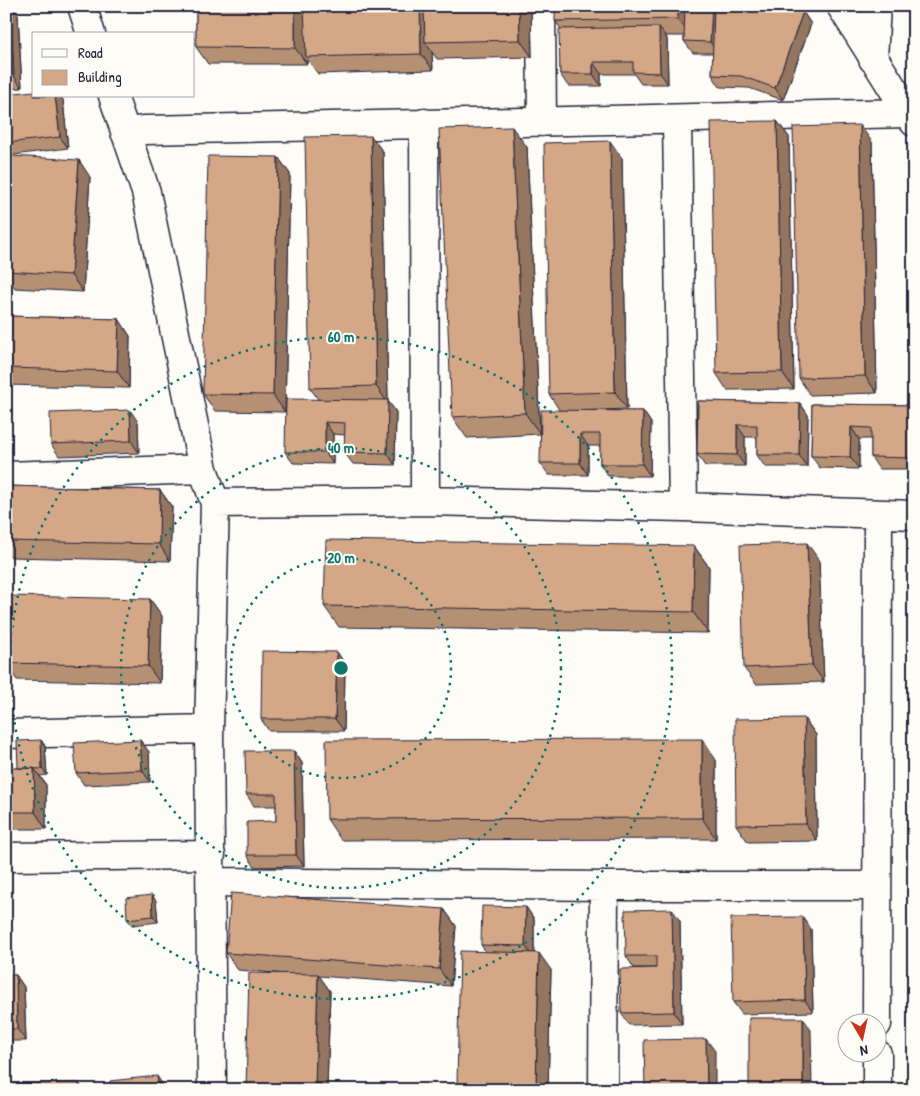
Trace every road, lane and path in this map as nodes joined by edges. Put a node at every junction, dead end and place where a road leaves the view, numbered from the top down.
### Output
1 (82, 6) edge
2 (541, 6) edge
3 (841, 6) edge
4 (876, 6) edge
5 (91, 32) edge
6 (873, 59) junction
7 (113, 98) edge
8 (912, 118) edge
9 (677, 120) junction
10 (542, 122) junction
11 (424, 123) junction
12 (125, 132) junction
13 (203, 469) junction
14 (6, 476) edge
15 (425, 501) junction
16 (216, 503) junction
17 (683, 506) junction
18 (878, 514) junction
19 (914, 515) edge
20 (209, 729) junction
21 (6, 734) edge
22 (211, 855) junction
23 (6, 857) edge
24 (211, 882) junction
25 (604, 886) junction
26 (876, 886) junction
27 (877, 1014) edge
28 (877, 1064) edge
29 (212, 1090) edge
30 (603, 1090) edge
31 (877, 1090) edge

1 - 5 main road
2 - 10 main road
3 - 6 main road
4 - 6 main road
6 - 8 main road
7 - 12 main road
8 - 9 main road
9 - 10 main road
9 - 17 main road
10 - 11 main road
11 - 12 main road
11 - 15 main road
12 - 13 main road
13 - 14 main road
13 - 16 main road
15 - 16 main road
15 - 17 main road
16 - 20 main road
17 - 18 main road
18 - 19 main road
18 - 26 main road
20 - 21 main road
20 - 22 main road
22 - 23 main road
22 - 24 main road
24 - 25 main road
24 - 29 main road
25 - 26 main road
25 - 30 main road
26 - 27 main road
28 - 31 main road

